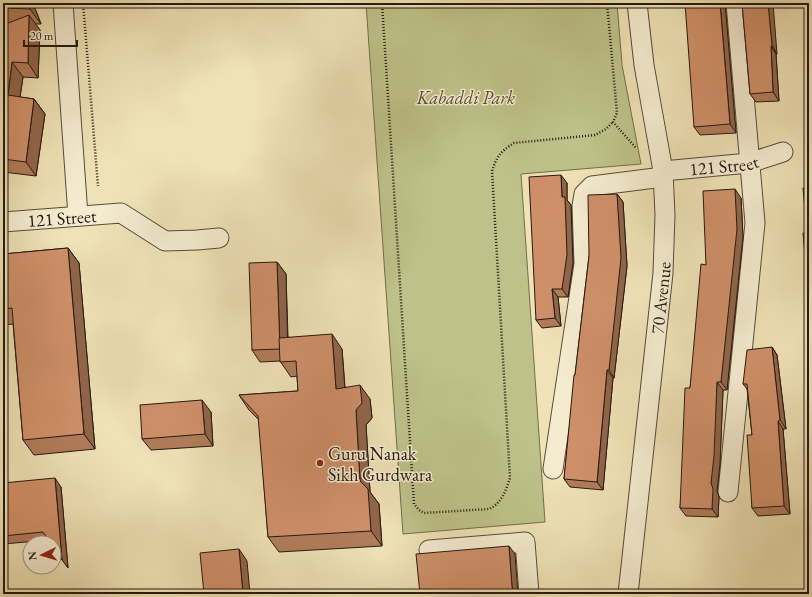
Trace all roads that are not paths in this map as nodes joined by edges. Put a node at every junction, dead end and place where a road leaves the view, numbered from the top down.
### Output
1 (63, 3) edge
2 (637, 3) edge
3 (736, 3) edge
4 (783, 152) dead end
5 (749, 163) junction
6 (663, 174) junction
7 (78, 216) junction
8 (3, 222) edge
9 (219, 238) dead end
10 (553, 470) dead end
11 (728, 492) dead end
12 (429, 550) dead end
13 (529, 594) edge
14 (628, 594) edge

1 - 7 street
2 - 6 street, 70 Avenue
3 - 5 street
4 - 5 street, 121 Street
5 - 6 street, 121 Street
5 - 11 street
6 - 10 street, 121 Street
6 - 14 street, 70 Avenue
7 - 8 street, 121 Street
7 - 9 street, 121 Street
12 - 13 street

